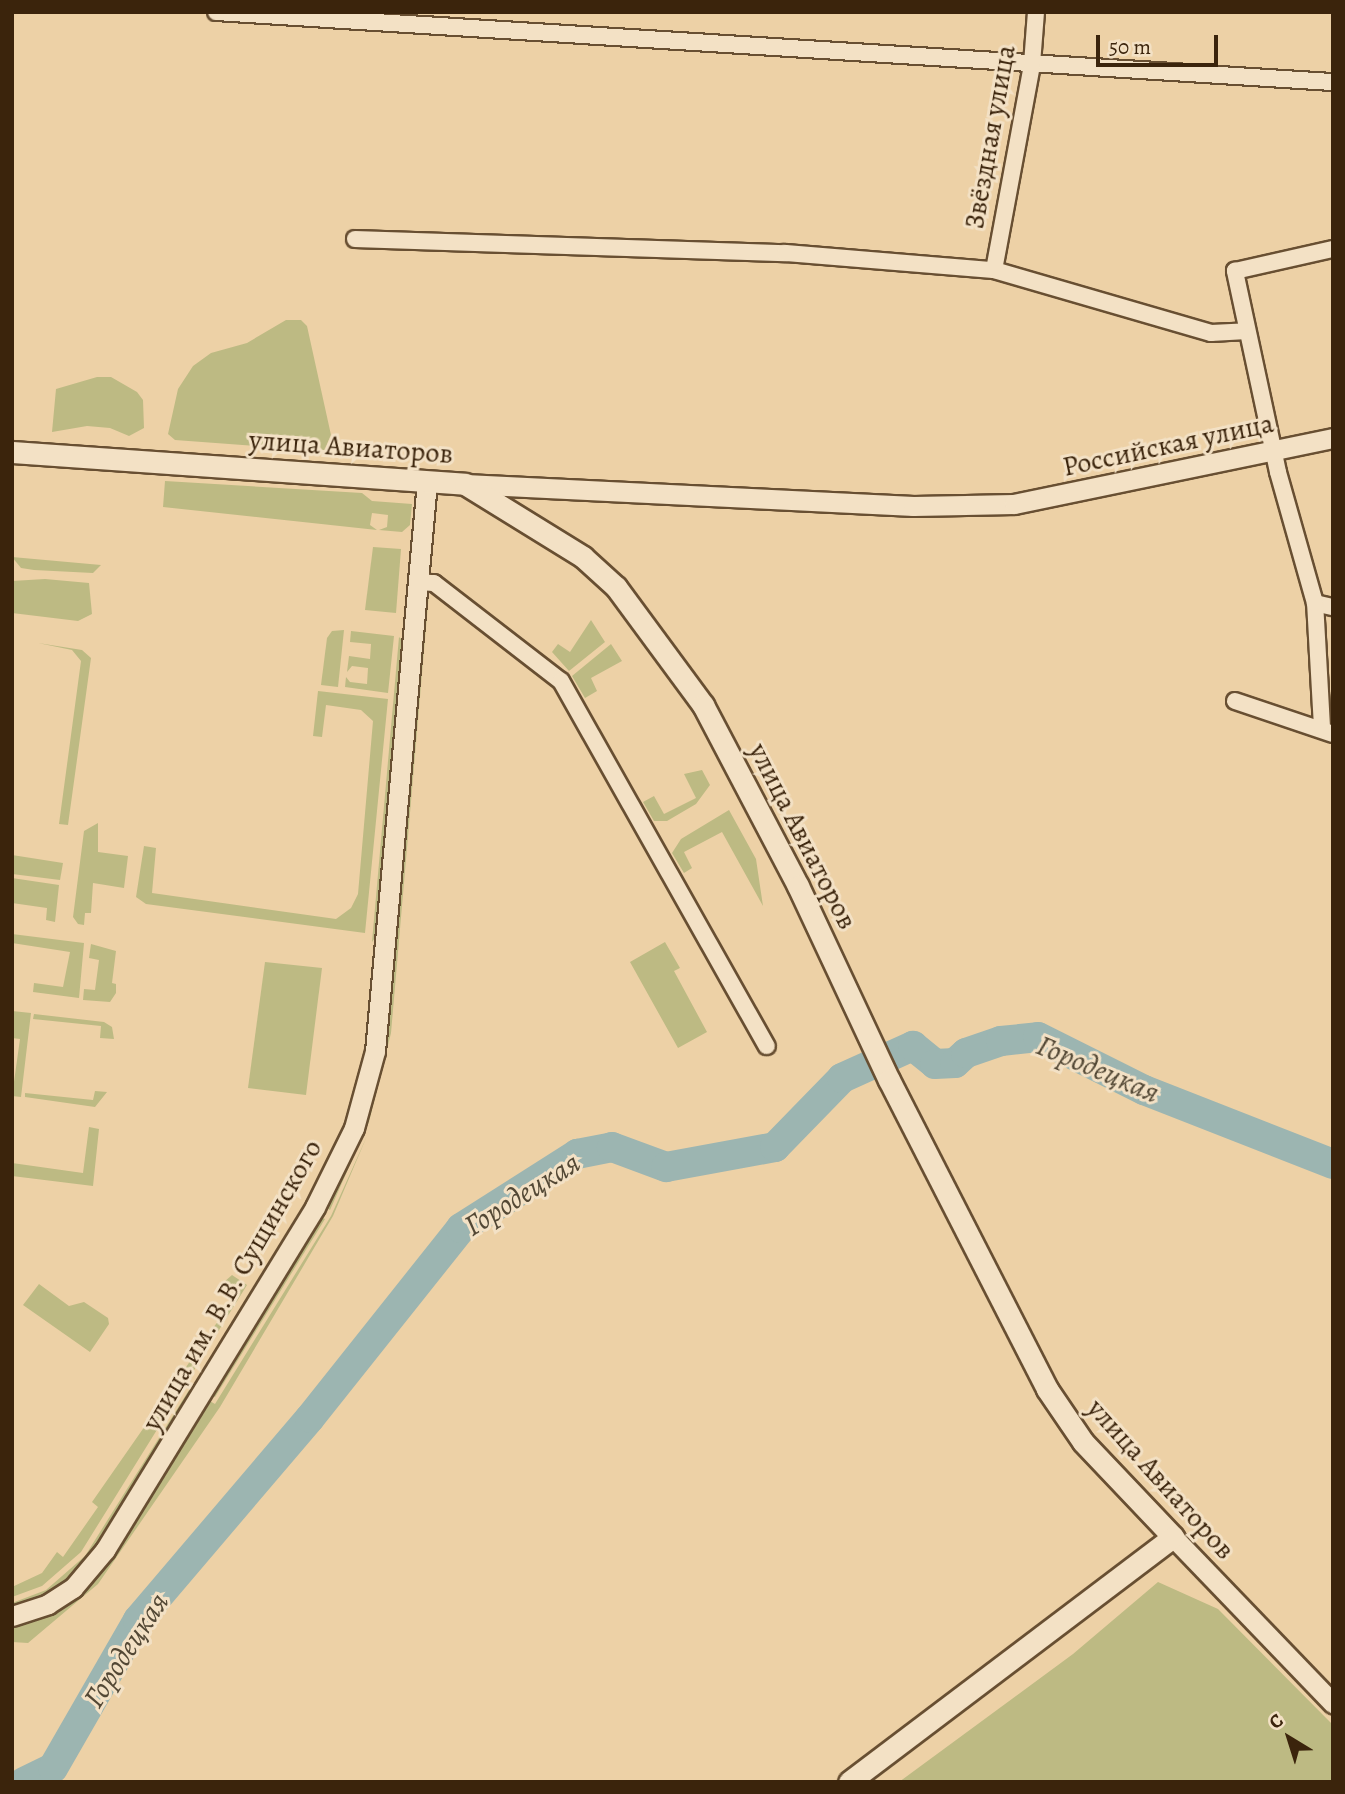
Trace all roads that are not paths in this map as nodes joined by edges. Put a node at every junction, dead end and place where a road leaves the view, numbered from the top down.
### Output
1 (216, 12) edge
2 (1036, 12) edge
3 (1032, 64) junction
4 (1333, 82) edge
5 (355, 239) dead end
6 (1333, 249) edge
7 (993, 270) junction
8 (1247, 331) junction
9 (1333, 438) edge
10 (1273, 451) junction
11 (12, 452) edge
12 (427, 482) junction
13 (465, 484) junction
14 (418, 582) junction
15 (1315, 603) junction
16 (1333, 607) edge
17 (1235, 701) dead end
18 (1327, 730) edge
19 (767, 1046) dead end
20 (1173, 1537) junction
21 (12, 1616) edge
22 (1333, 1703) edge
23 (849, 1782) edge

1 - 3 street
2 - 3 street, Звёздная улица
3 - 4 street
3 - 7 street, Звёздная улица
5 - 7 street
6 - 8 street
7 - 8 street
8 - 10 street
9 - 10 street, Российская улица
10 - 13 street, Российская улица
10 - 15 street
11 - 12 main road, улица Авиаторов
12 - 13 main road, улица Авиаторов
12 - 14 street, улица им. В.В. Сущинского
13 - 20 main road, улица Авиаторов
14 - 19 street
14 - 21 street, улица им. В.В. Сущинского
15 - 16 street
15 - 18 street
17 - 18 street
20 - 22 street, улица Авиаторов
20 - 23 main road

